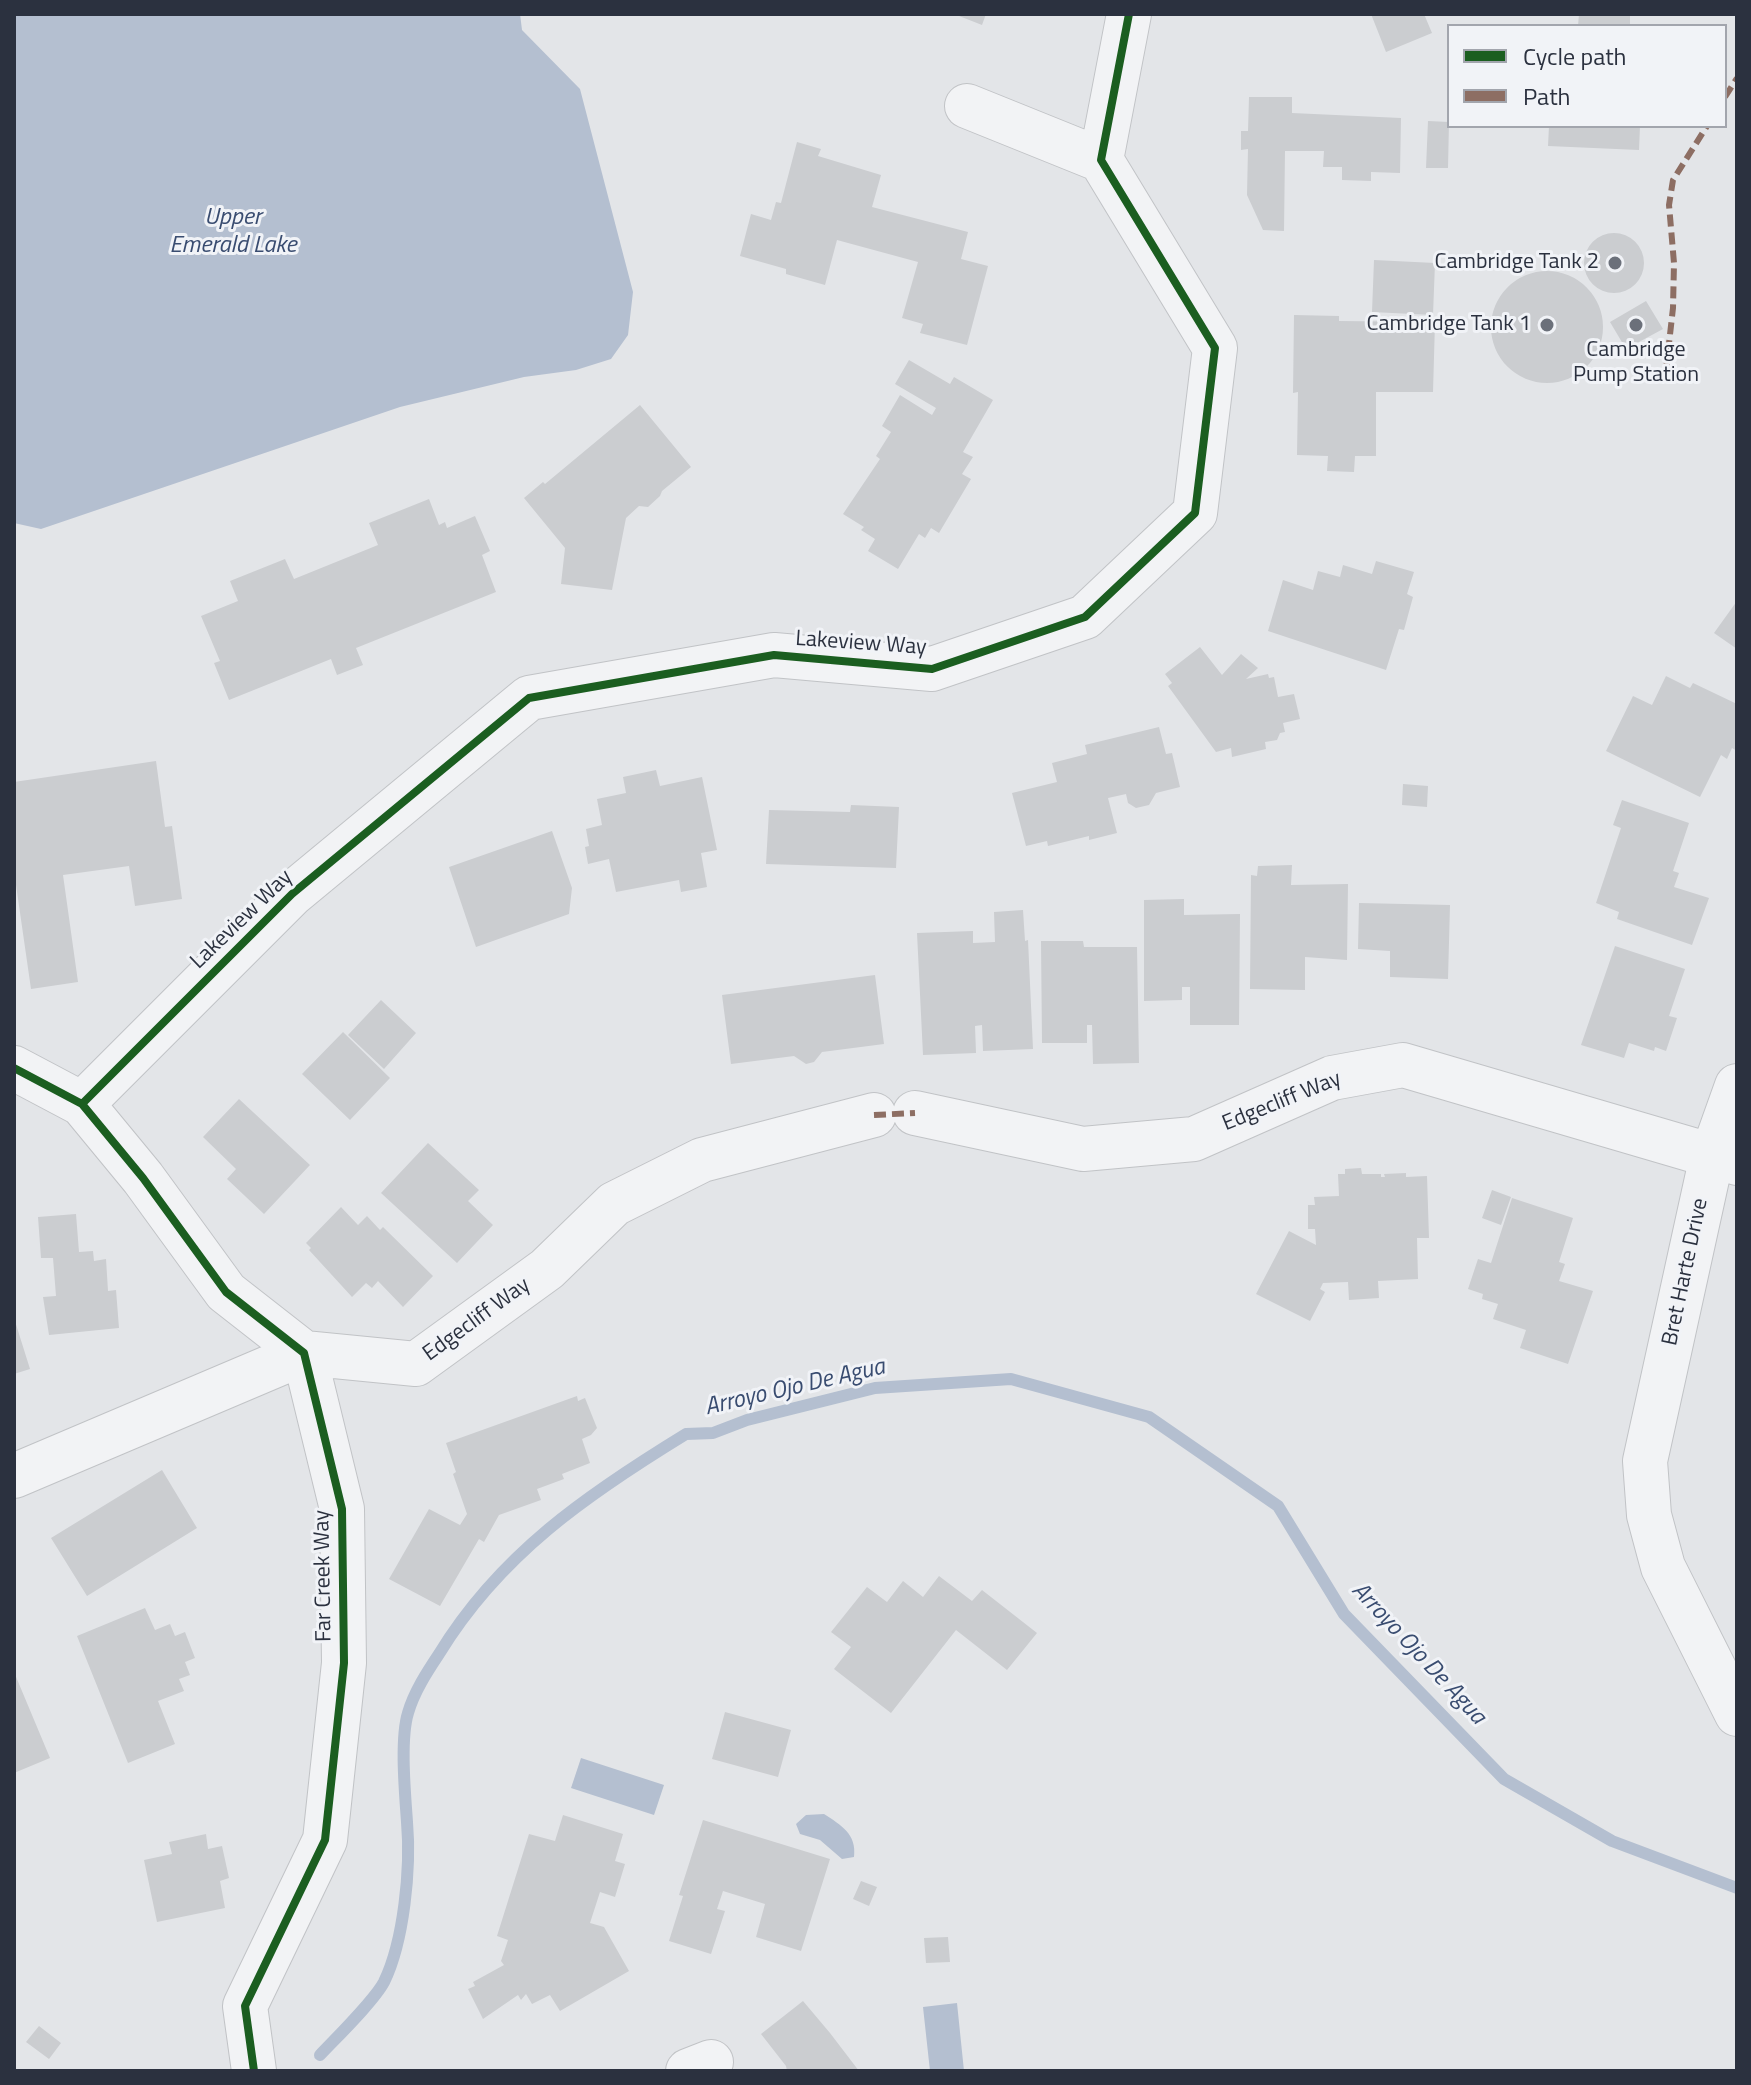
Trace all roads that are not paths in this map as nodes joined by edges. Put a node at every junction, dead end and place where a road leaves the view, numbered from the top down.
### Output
1 (1129, 14) edge
2 (967, 106) dead end
3 (1101, 160) junction
4 (14, 1068) edge
5 (1737, 1086) edge
6 (82, 1104) junction
7 (1724, 1160) edge
8 (304, 1353) junction
9 (14, 1476) edge
10 (1737, 1714) edge
11 (254, 2071) edge

1 - 3 street
2 - 3 street
3 - 6 street, Lakeview Way
4 - 6 street
5 - 7 street, Bret Harte Drive
6 - 8 street
7 - 8 street, Edgecliff Way
7 - 10 street, Bret Harte Drive
8 - 9 street, Edgecliff Way
8 - 11 street, Far Creek Way

